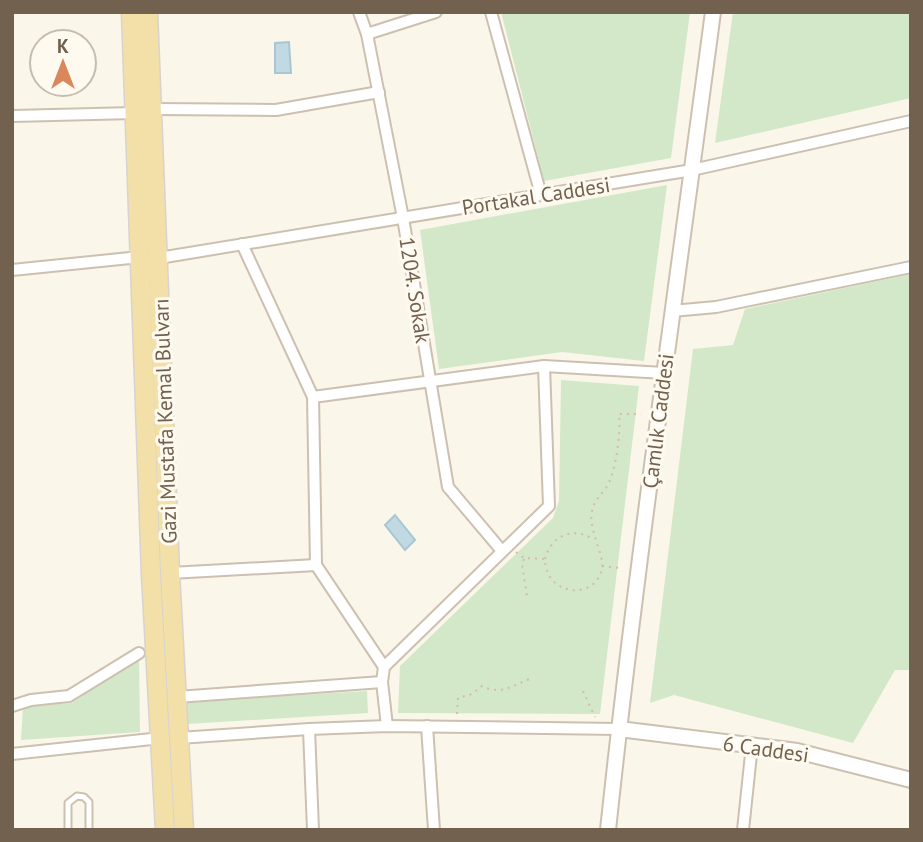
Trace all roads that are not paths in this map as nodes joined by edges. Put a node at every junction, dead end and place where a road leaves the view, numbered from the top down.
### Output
1 (131, 12) edge
2 (148, 12) edge
3 (359, 12) edge
4 (436, 12) edge
5 (491, 12) edge
6 (713, 12) edge
7 (367, 34) junction
8 (379, 92) junction
9 (144, 111) junction
10 (12, 116) edge
11 (911, 121) edge
12 (692, 170) junction
13 (541, 195) junction
14 (403, 218) junction
15 (242, 244) junction
16 (140, 257) junction
17 (159, 258) junction
18 (911, 267) edge
19 (12, 270) edge
20 (672, 311) junction
21 (544, 366) junction
22 (664, 373) junction
23 (430, 381) junction
24 (313, 397) junction
25 (502, 551) junction
26 (316, 565) junction
27 (170, 573) junction
28 (139, 653) dead end
29 (384, 667) junction
30 (382, 682) junction
31 (177, 696) junction
32 (12, 706) edge
33 (387, 726) junction
34 (427, 726) junction
35 (309, 729) junction
36 (619, 729) junction
37 (170, 738) junction
38 (752, 745) junction
39 (12, 754) edge
40 (911, 780) edge
41 (68, 830) edge
42 (89, 830) edge
43 (165, 830) edge
44 (184, 830) edge
45 (313, 830) edge
46 (434, 830) edge
47 (608, 830) edge
48 (743, 830) edge

1 - 9 main road, Gazi Mustafa Kemal Bulvarı
2 - 9 main road, Gazi Mustafa Kemal Bulvarı
3 - 7 street, 1204. Sokak
4 - 7 street
5 - 13 street
6 - 12 street, Çamlık Caddesi
7 - 8 street, 1204. Sokak
8 - 9 street
8 - 14 street, 1204. Sokak
9 - 10 street
9 - 16 main road, Gazi Mustafa Kemal Bulvarı
9 - 17 main road, Gazi Mustafa Kemal Bulvarı
11 - 12 street, Portakal Caddesi
12 - 13 street, Portakal Caddesi
12 - 20 street, Çamlık Caddesi
13 - 14 street, Portakal Caddesi
14 - 15 street, Portakal Caddesi
14 - 23 street, 1204. Sokak
15 - 17 street, Portakal Caddesi
15 - 24 street
16 - 19 street
16 - 37 main road, Gazi Mustafa Kemal Bulvarı
17 - 27 main road, Gazi Mustafa Kemal Bulvarı
18 - 20 street
20 - 22 street, Çamlık Caddesi
21 - 22 street
21 - 23 street
21 - 25 street
22 - 36 street, Çamlık Caddesi
23 - 24 street
23 - 25 street, 1204. Sokak
24 - 26 street
25 - 29 street
26 - 27 street
26 - 29 street
27 - 31 main road, Gazi Mustafa Kemal Bulvarı
28 - 32 street
29 - 30 street
30 - 31 street
30 - 33 street
31 - 37 main road, Gazi Mustafa Kemal Bulvarı
33 - 34 street
33 - 35 street
34 - 36 street
34 - 46 street
35 - 37 street
35 - 45 street
36 - 38 street, 6 Caddesi
36 - 47 street, Çamlık Caddesi
37 - 39 street
37 - 43 main road, Gazi Mustafa Kemal Bulvarı
37 - 44 main road, Gazi Mustafa Kemal Bulvarı
38 - 40 street, 6 Caddesi
38 - 48 street
41 - 42 lane

